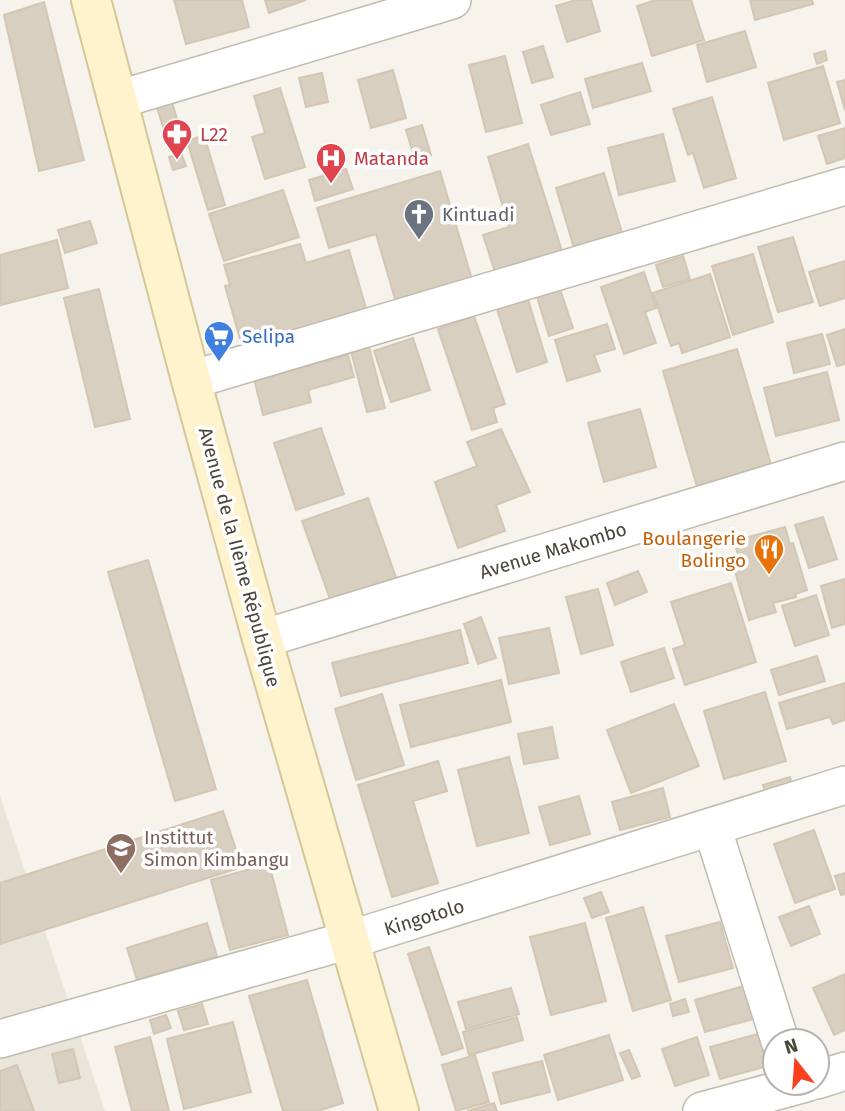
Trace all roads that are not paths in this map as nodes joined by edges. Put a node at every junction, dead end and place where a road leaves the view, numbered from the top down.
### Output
1 (91, 0) edge
2 (453, 0) edge
3 (117, 100) junction
4 (845, 186) edge
5 (191, 380) junction
6 (845, 461) edge
7 (262, 639) junction
8 (845, 785) edge
9 (712, 827) junction
10 (349, 940) junction
11 (776, 1027) edge
12 (0, 1039) edge
13 (766, 1097) edge
14 (399, 1111) edge
15 (702, 1111) edge

1 - 3 street, Avenue de la IIème République
2 - 3 street
3 - 5 street, Avenue de la IIème République
4 - 5 street
5 - 7 street, Avenue de la IIème République
6 - 7 street, Avenue Makombo
7 - 10 street, Avenue de la IIème République
8 - 9 street, Kingotolo
9 - 10 street, Kingotolo
9 - 11 street
10 - 12 street, Kingotolo
10 - 14 street, Avenue de la IIème République
13 - 15 street

